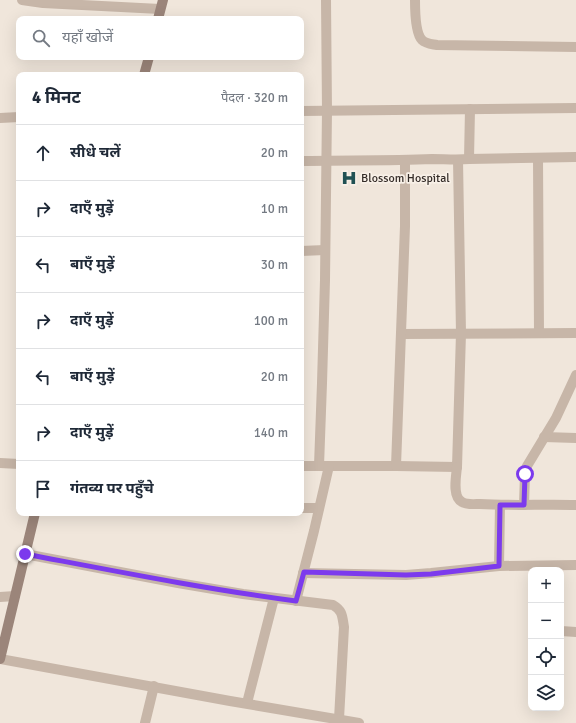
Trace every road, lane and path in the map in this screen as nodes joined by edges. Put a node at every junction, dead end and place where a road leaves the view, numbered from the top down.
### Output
1 (22, 0) edge
2 (326, 0) edge
3 (415, 0) edge
4 (160, 9) edge
5 (576, 47) edge
6 (148, 60) edge
7 (145, 72) edge
8 (576, 108) edge
9 (470, 109) junction
10 (326, 110) junction
11 (304, 111) edge
12 (0, 118) edge
13 (16, 118) edge
14 (576, 157) edge
15 (538, 158) junction
16 (469, 159) junction
17 (326, 160) junction
18 (405, 160) junction
19 (458, 160) junction
20 (304, 161) edge
21 (325, 250) junction
22 (304, 251) edge
23 (461, 333) junction
24 (539, 333) junction
25 (576, 333) edge
26 (401, 334) junction
27 (576, 375) edge
28 (544, 437) junction
29 (576, 438) edge
30 (0, 463) edge
31 (16, 464) edge
32 (304, 466) edge
33 (324, 466) junction
34 (396, 466) junction
35 (457, 467) junction
36 (576, 504) edge
37 (500, 505) junction
38 (524, 505) junction
39 (304, 508) edge
40 (319, 508) junction
41 (35, 516) edge
42 (25, 554) junction
43 (576, 565) edge
44 (499, 566) junction
45 (528, 567) edge
46 (551, 567) edge
47 (304, 572) junction
48 (15, 596) junction
49 (0, 597) edge
50 (274, 598) junction
51 (296, 601) junction
52 (564, 631) edge
53 (576, 632) edge
54 (0, 659) edge
55 (154, 686) junction
56 (247, 704) junction
57 (339, 719) junction
58 (145, 723) edge
59 (359, 723) edge

1 - 4 street
2 - 10 street
3 - 5 street
6 - 7 street
8 - 9 street
9 - 10 street
9 - 16 street
10 - 11 street
10 - 17 street
12 - 13 street
14 - 15 street
15 - 16 street
15 - 24 street
16 - 19 street
17 - 18 street
17 - 20 street
17 - 21 street
18 - 19 street
18 - 26 street
19 - 23 street
21 - 22 street
21 - 33 street
23 - 24 street
23 - 26 street
23 - 35 street
24 - 25 street
26 - 34 street
27 - 28 street
28 - 29 street
28 - 38 street
30 - 31 street
32 - 33 street
33 - 34 street
33 - 40 street
34 - 35 street
35 - 37 street
36 - 38 street
37 - 38 street
37 - 44 street
39 - 40 street
40 - 47 street
41 - 42 street
42 - 48 street
42 - 50 street
43 - 46 street
44 - 45 street
44 - 47 street
47 - 51 street
48 - 49 street
48 - 54 street
50 - 51 street
50 - 56 street
51 - 57 street
52 - 53 street
54 - 55 street
55 - 56 street
55 - 58 street
56 - 57 street
57 - 59 street

